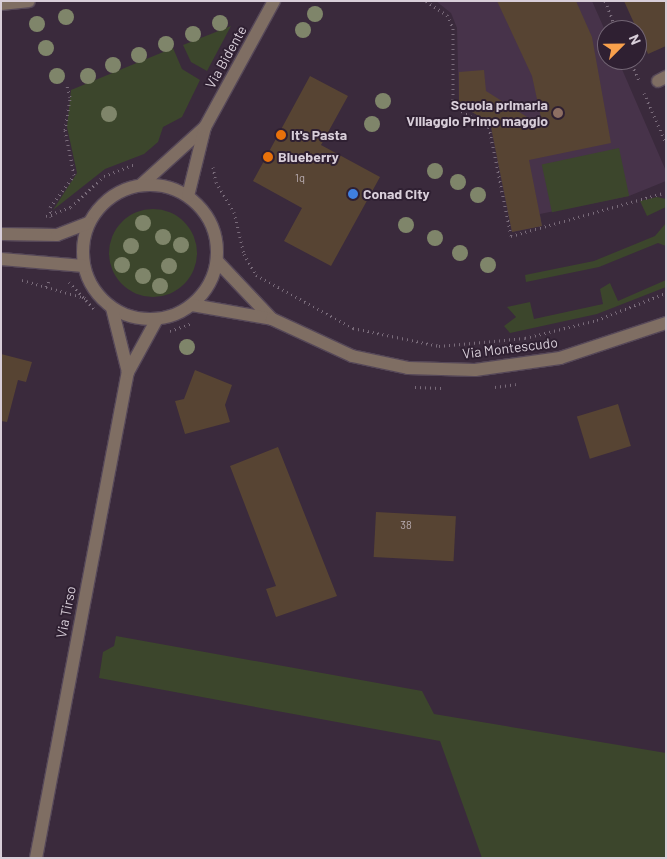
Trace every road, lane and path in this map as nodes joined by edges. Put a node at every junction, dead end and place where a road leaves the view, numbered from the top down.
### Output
1 (29, 1) edge
2 (274, 1) edge
3 (426, 1) edge
4 (605, 1) edge
5 (1, 4) edge
6 (613, 20) edge
7 (634, 70) edge
8 (67, 86) dead end
9 (205, 127) junction
10 (666, 143) edge
11 (141, 162) dead end
12 (215, 168) dead end
13 (142, 184) junction
14 (666, 192) edge
15 (188, 196) junction
16 (50, 215) junction
17 (42, 218) dead end
18 (88, 223) junction
19 (1, 234) edge
20 (1, 259) edge
21 (216, 261) junction
22 (84, 266) junction
23 (19, 279) dead end
24 (66, 279) dead end
25 (666, 294) edge
26 (86, 298) junction
27 (192, 305) junction
28 (112, 308) junction
29 (98, 314) dead end
30 (157, 319) junction
31 (272, 319) junction
32 (666, 323) edge
33 (128, 372) junction
34 (36, 858) edge

1 - 5 street
2 - 9 street, Via Bidente
3 - 14 path
4 - 6 path
7 - 10 path
8 - 16 path
9 - 13 street, Via Bidente
9 - 15 street, Via Bidente
11 - 16 path
12 - 25 path
13 - 15 street
13 - 18 street
15 - 21 street
16 - 17 path
18 - 19 street
18 - 22 street
20 - 22 street
21 - 27 street
21 - 31 street, Via Montescudo
22 - 28 street
23 - 26 path
24 - 26 path
26 - 29 path
27 - 30 street
27 - 31 street, Via Montescudo
28 - 30 street
28 - 33 street, Via Tirso
30 - 33 street, Via Tirso
31 - 32 street, Via Montescudo
33 - 34 street, Via Tirso

